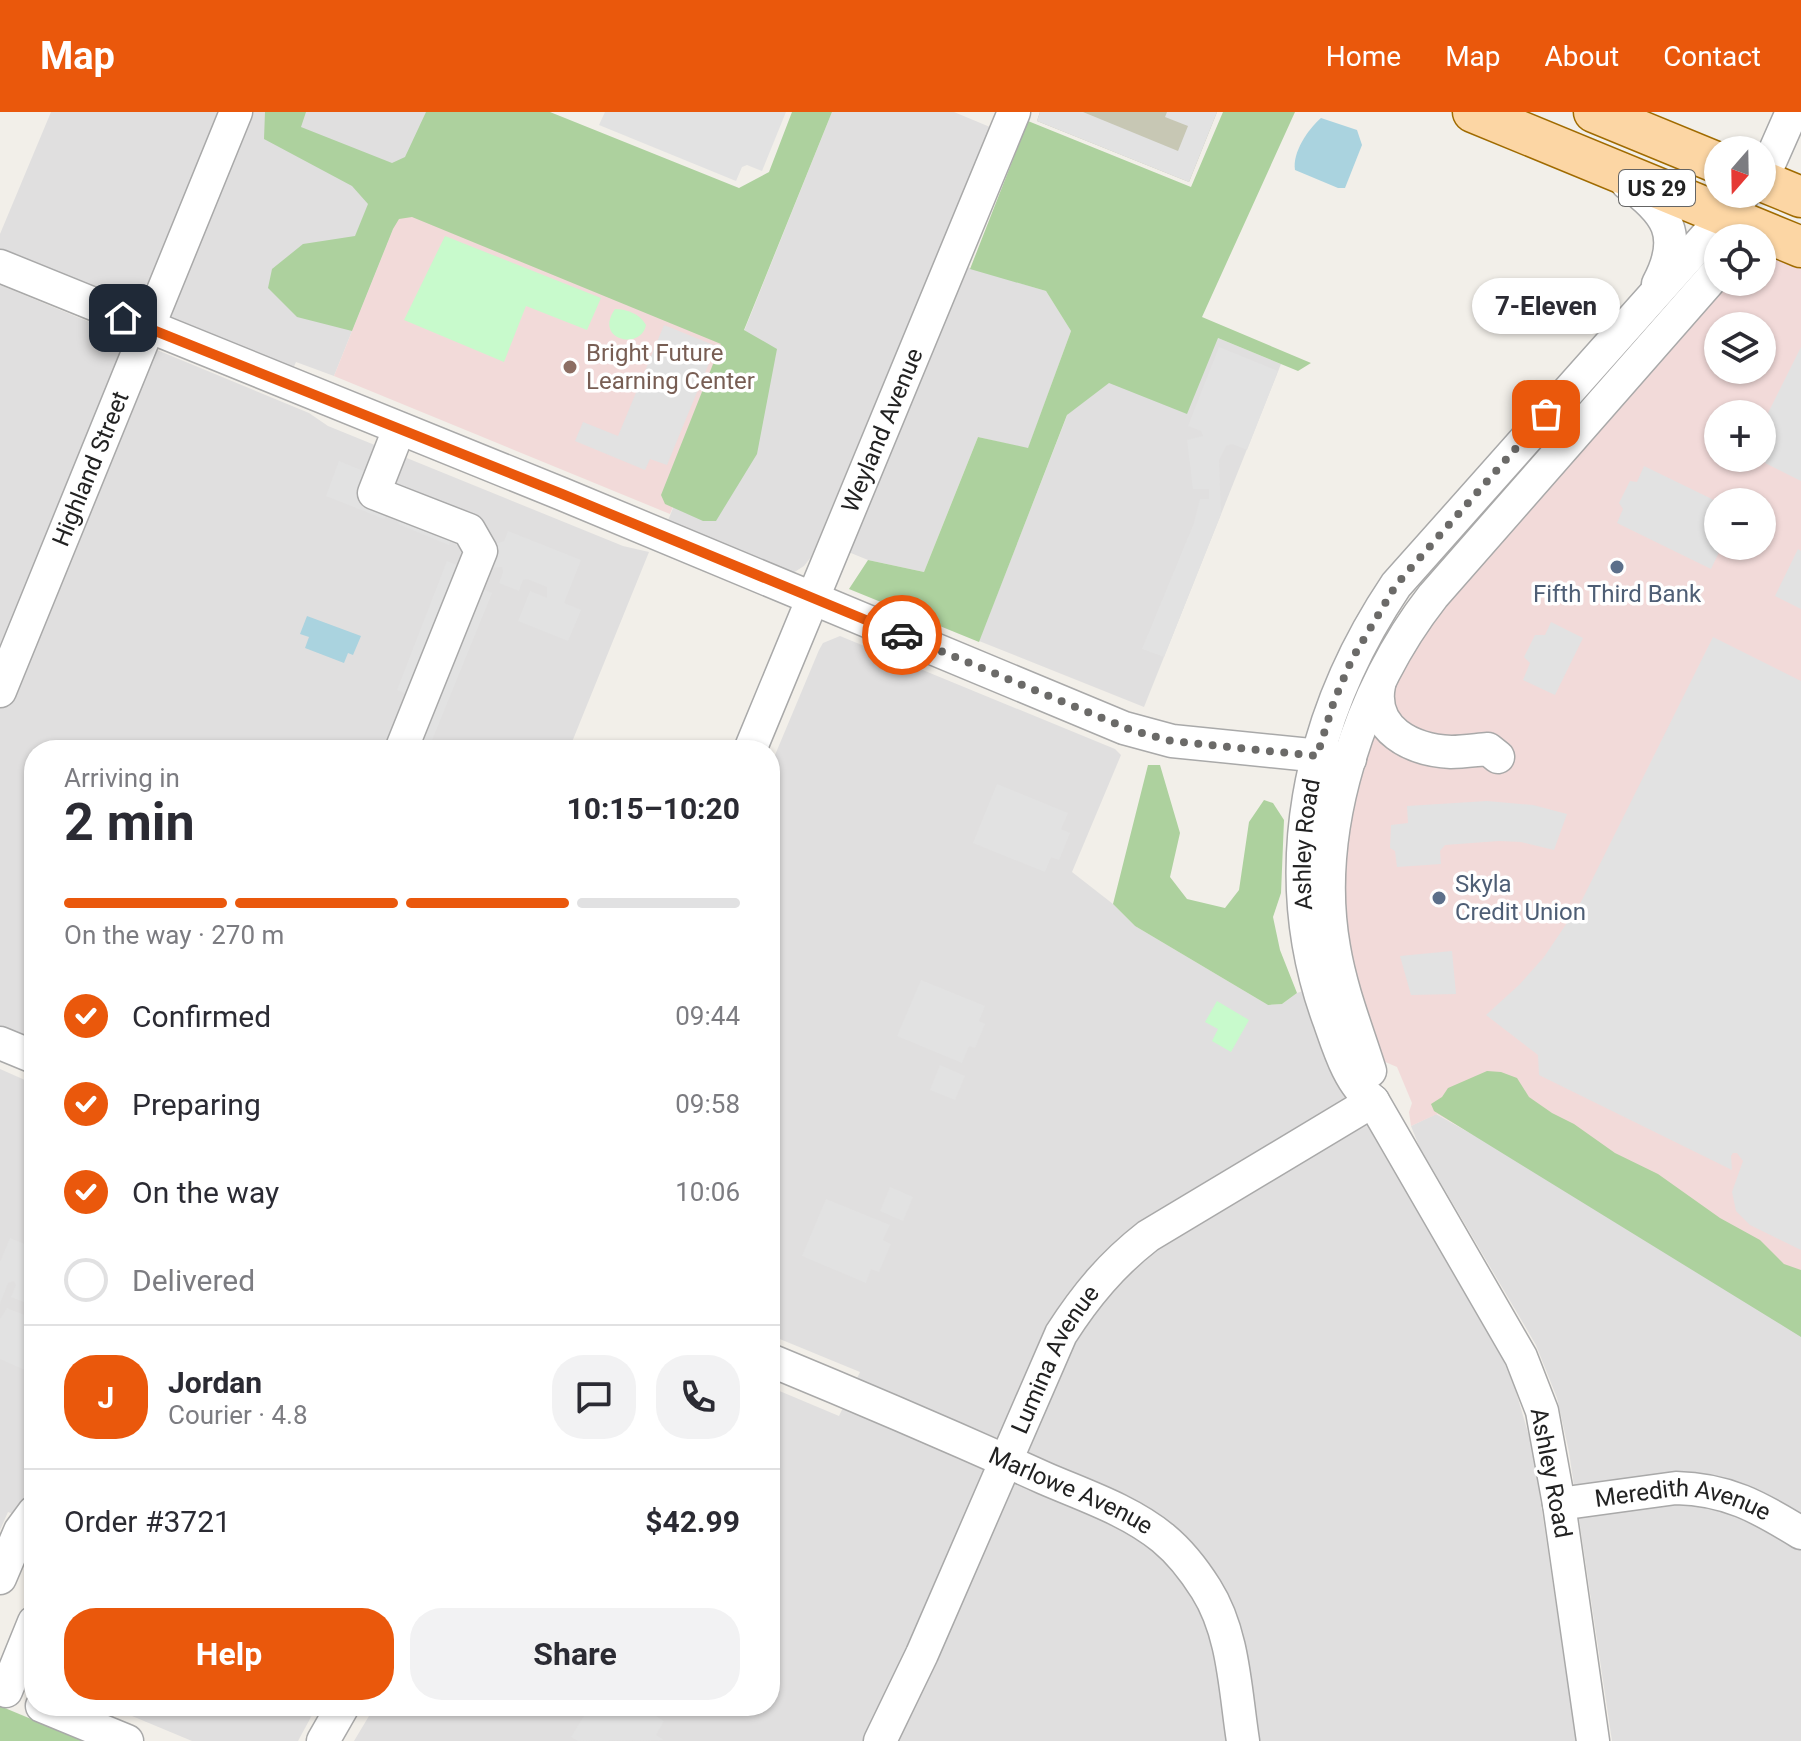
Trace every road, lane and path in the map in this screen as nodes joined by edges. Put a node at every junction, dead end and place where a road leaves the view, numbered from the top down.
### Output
1 (236, 112) edge
2 (1014, 112) edge
3 (1473, 112) edge
4 (1594, 112) edge
5 (1792, 112) edge
6 (1776, 148) edge
7 (1704, 157) edge
8 (1616, 171) junction
9 (1776, 186) edge
10 (1801, 197) edge
11 (1745, 213) edge
12 (1801, 247) edge
13 (0, 266) edge
14 (1704, 287) edge
15 (1643, 307) junction
16 (148, 328) junction
17 (399, 429) junction
18 (812, 598) junction
19 (1380, 682) junction
20 (0, 691) edge
21 (405, 740) edge
22 (754, 740) edge
23 (1317, 756) junction
24 (1498, 757) dead end
25 (1350, 759) junction
26 (0, 1043) edge
27 (24, 1053) edge
28 (1373, 1101) junction
29 (780, 1364) edge
30 (1006, 1460) junction
31 (1559, 1504) junction
32 (24, 1526) edge
33 (1801, 1533) edge
34 (0, 1578) edge
35 (24, 1656) edge
36 (13, 1694) edge
37 (66, 1716) edge
38 (337, 1716) edge
39 (127, 1741) edge
40 (323, 1741) edge
41 (880, 1741) edge
42 (1243, 1741) edge
43 (1593, 1741) edge

1 - 16 street, Highland Street
2 - 18 street, Weyland Avenue
3 - 8 main road, US 29
4 - 7 main road, US 29
5 - 6 street
8 - 11 main road, US 29
8 - 15 street
9 - 10 main road
11 - 12 main road, US 29
11 - 15 street, Ashley Road
13 - 16 street
14 - 19 street, Ashley Road
15 - 23 street, Ashley Road
16 - 17 street
16 - 20 street, Highland Street
17 - 18 street
17 - 21 street
18 - 22 street, Weyland Avenue
18 - 23 street
19 - 24 street
19 - 25 street, Ashley Road
23 - 25 street
23 - 28 street, Ashley Road
25 - 28 street, Ashley Road
26 - 27 street
28 - 30 street, Lumina Avenue
28 - 31 street, Ashley Road
29 - 30 street, Marlowe Avenue
30 - 41 street, Lumina Avenue
30 - 42 street, Marlowe Avenue
31 - 33 street, Meredith Avenue
31 - 43 street, Ashley Road
32 - 34 street
35 - 36 street
37 - 39 street
38 - 40 street

